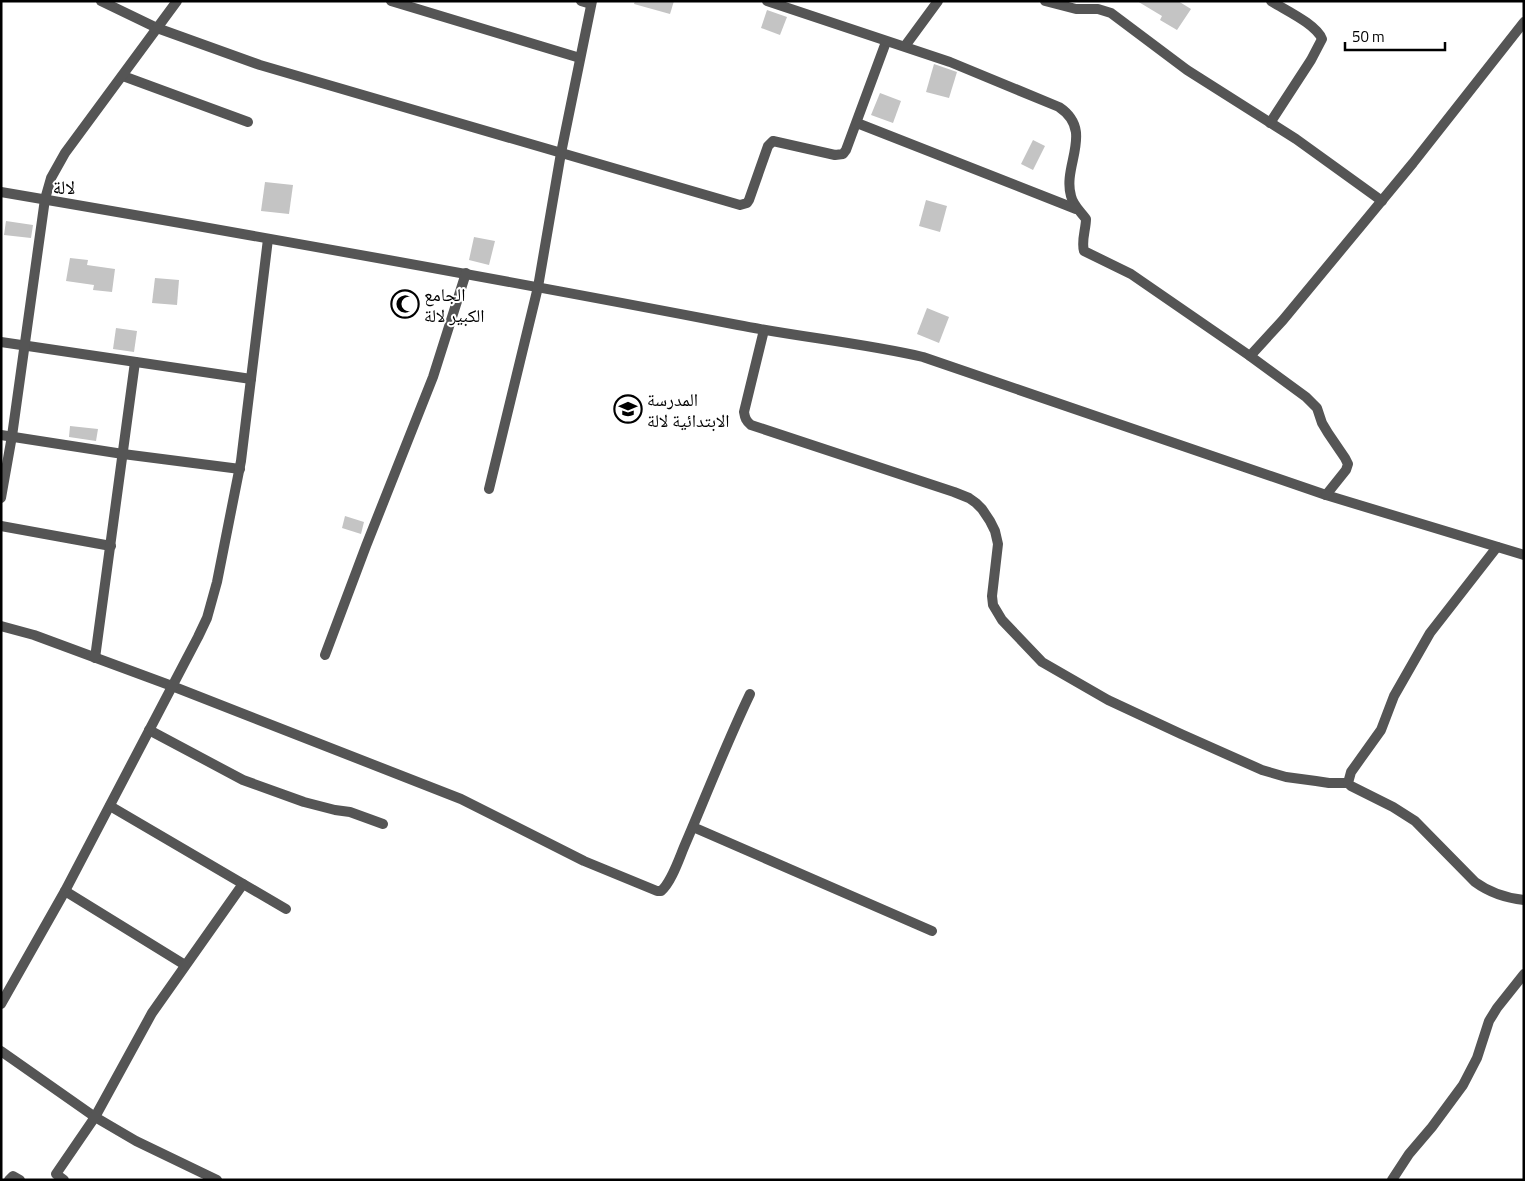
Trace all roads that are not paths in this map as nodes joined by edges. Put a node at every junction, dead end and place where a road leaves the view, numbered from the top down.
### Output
1 (101, 1) edge
2 (177, 1) edge
3 (391, 1) edge
4 (767, 1) edge
5 (803, 1) edge
6 (938, 1) edge
7 (1045, 1) edge
8 (1271, 1) edge
9 (588, 2) edge
10 (799, 12) junction
11 (1524, 22) edge
12 (157, 28) junction
13 (886, 42) junction
14 (905, 46) junction
15 (580, 58) junction
16 (123, 76) junction
17 (248, 122) dead end
18 (857, 123) junction
19 (1270, 123) junction
20 (561, 153) junction
21 (1, 192) edge
22 (45, 200) junction
23 (1382, 201) junction
24 (1076, 209) junction
25 (268, 239) junction
26 (466, 274) junction
27 (538, 286) junction
28 (764, 330) junction
29 (1, 342) edge
30 (24, 346) junction
31 (1250, 356) junction
32 (135, 362) junction
33 (251, 379) junction
34 (1, 435) edge
35 (12, 436) junction
36 (123, 454) junction
37 (240, 469) junction
38 (489, 489) dead end
39 (1326, 495) junction
40 (1, 498) edge
41 (1, 526) edge
42 (111, 546) junction
43 (1497, 547) junction
44 (1524, 555) edge
45 (1, 626) edge
46 (325, 655) dead end
47 (95, 658) junction
48 (172, 686) junction
49 (750, 694) dead end
50 (149, 730) junction
51 (1348, 783) junction
52 (110, 806) junction
53 (384, 824) dead end
54 (693, 827) junction
55 (243, 884) junction
56 (65, 891) junction
57 (1524, 900) edge
58 (286, 909) dead end
59 (932, 931) dead end
60 (185, 965) junction
61 (1524, 974) edge
62 (1, 1004) edge
63 (1, 1051) edge
64 (95, 1117) junction
65 (57, 1178) edge
66 (8, 1180) edge
67 (20, 1180) edge
68 (217, 1180) edge
69 (1392, 1180) edge

1 - 12 street
2 - 12 street
3 - 15 street
4 - 10 street
5 - 10 street
6 - 14 street
7 - 19 street
8 - 19 street
9 - 15 street
10 - 13 street
11 - 23 street
12 - 16 street
12 - 20 street
13 - 14 street
13 - 18 street
14 - 24 street
15 - 20 street
16 - 17 street
16 - 22 street
18 - 20 street
18 - 24 street
19 - 23 street
20 - 27 street
21 - 22 street
22 - 25 street
22 - 30 street
23 - 31 street
24 - 31 street
25 - 26 street
25 - 33 street
26 - 27 street
26 - 46 street
27 - 28 street
27 - 38 street
28 - 39 street
28 - 51 street
29 - 30 street
30 - 32 street
30 - 35 street
31 - 39 street
32 - 33 street
32 - 36 street
33 - 37 street
34 - 35 street
35 - 36 street
35 - 40 street
36 - 37 street
36 - 42 street
37 - 48 street
39 - 43 street
41 - 42 street
42 - 47 street
43 - 44 street
43 - 51 street
45 - 47 street
47 - 48 street
48 - 50 street
48 - 54 street
49 - 54 street
50 - 52 street
50 - 53 street
51 - 57 street
52 - 55 street
52 - 56 street
54 - 59 street
55 - 58 street
55 - 60 street
56 - 60 street
56 - 62 street
60 - 64 street
61 - 69 street
63 - 64 street
64 - 65 street
64 - 68 street
66 - 67 street

